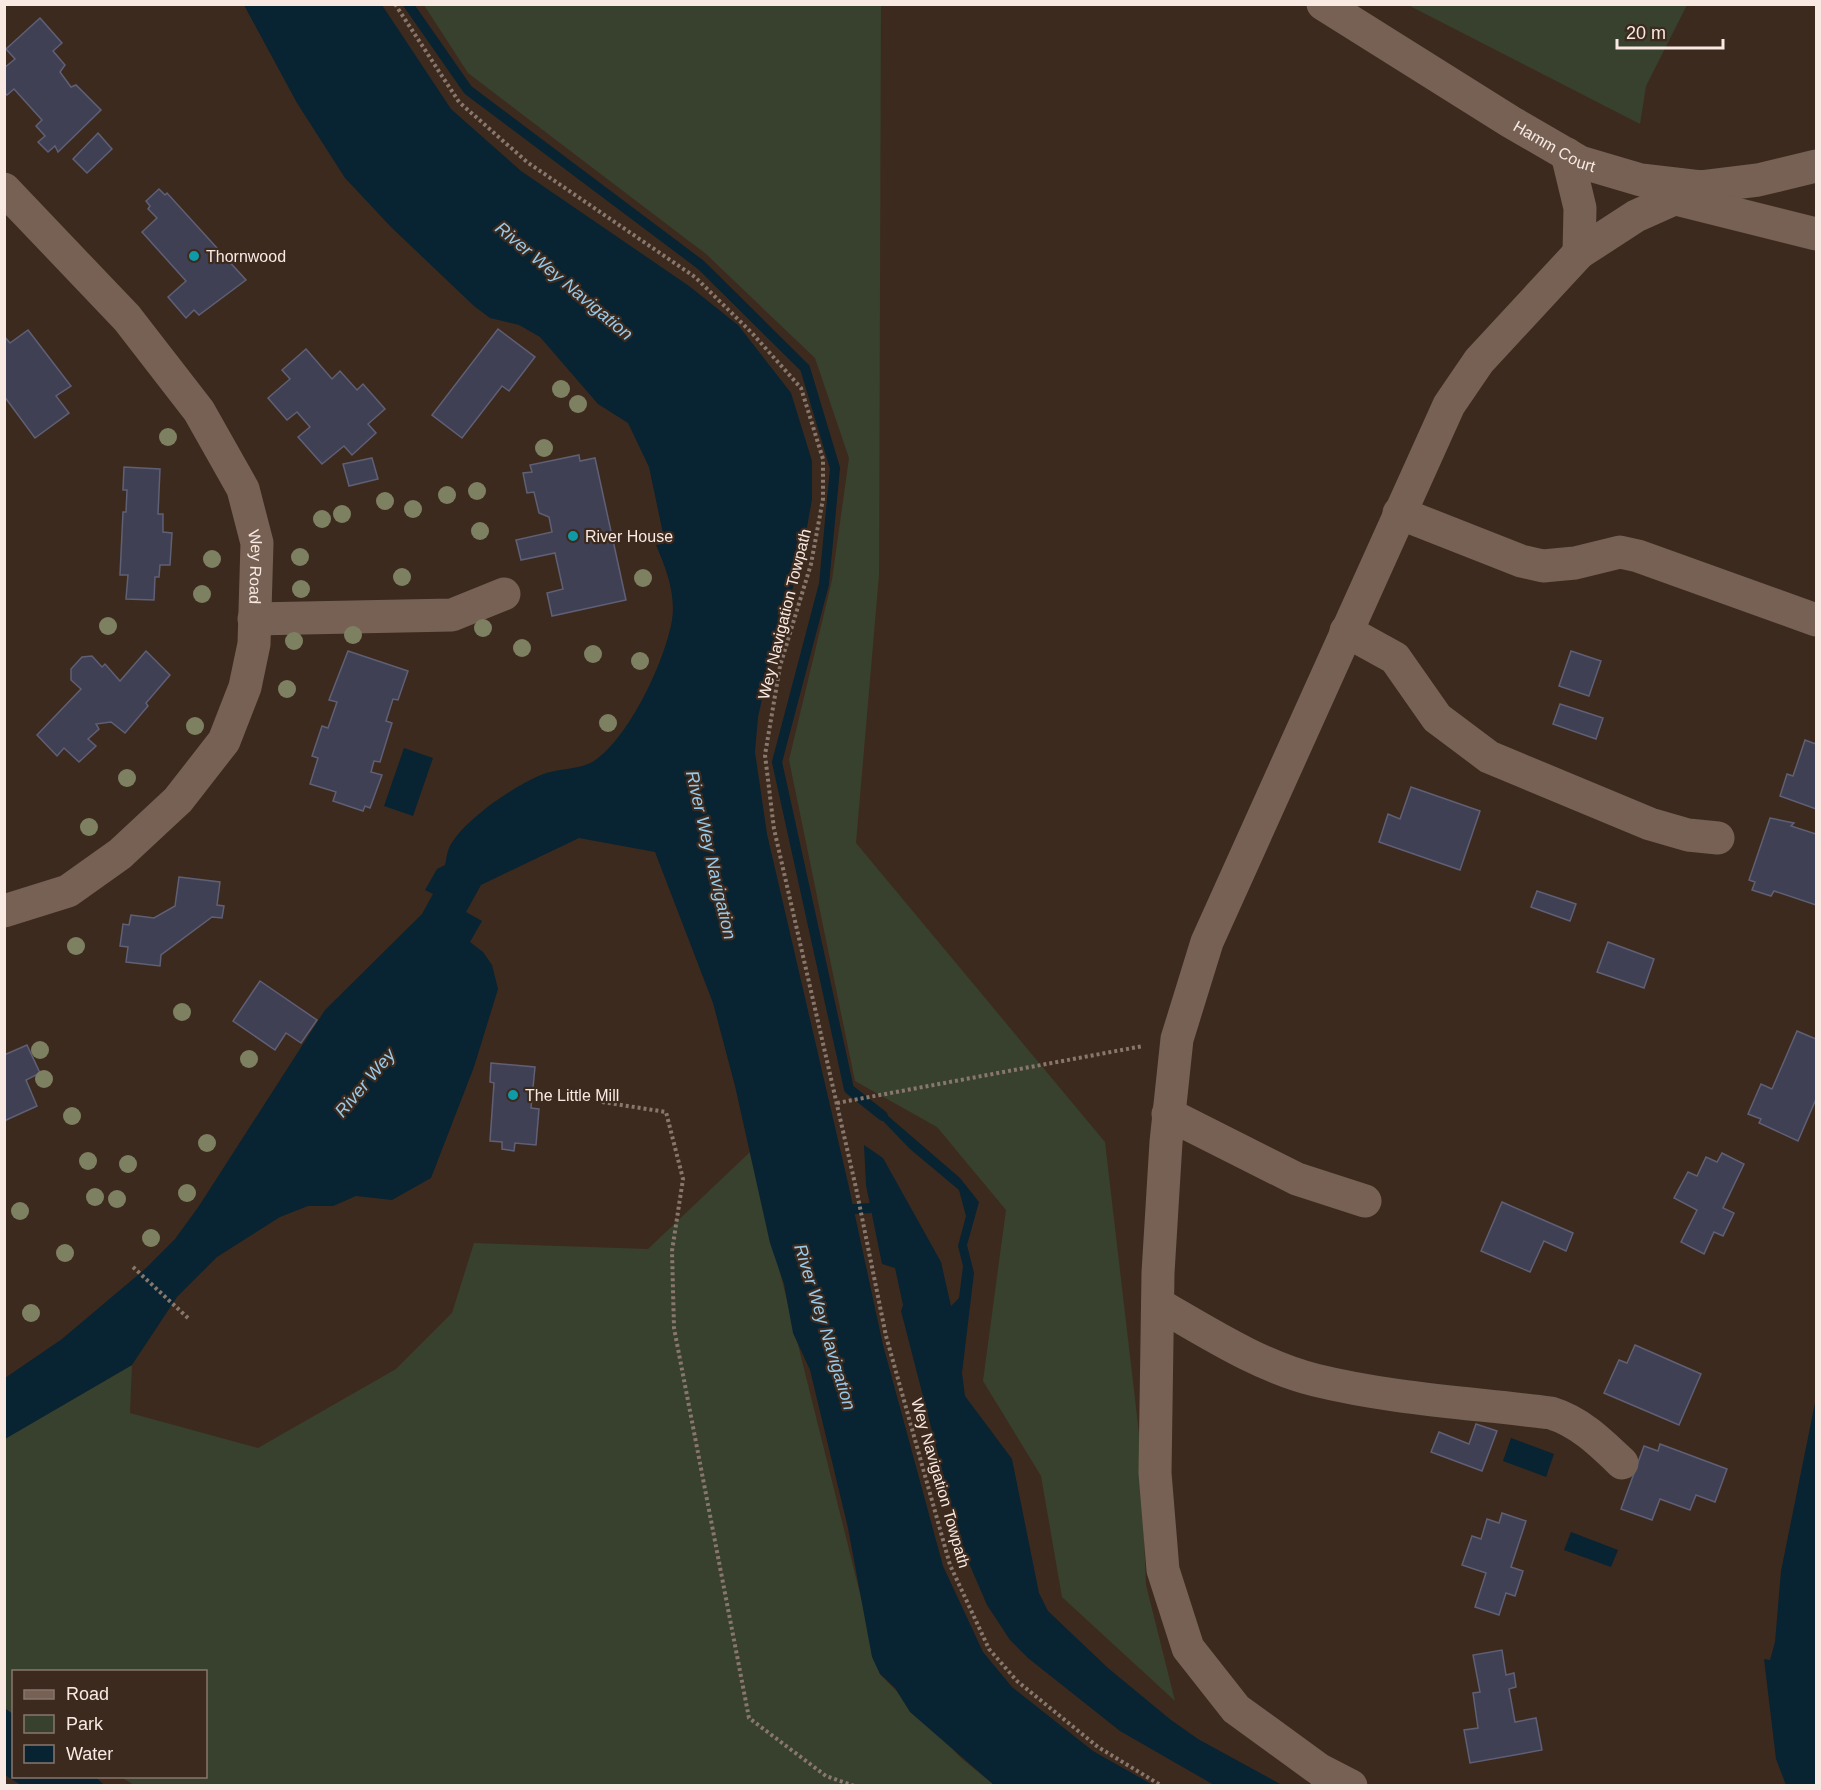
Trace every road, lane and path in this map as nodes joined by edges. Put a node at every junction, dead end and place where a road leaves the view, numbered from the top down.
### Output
1 (395, 4) edge
2 (1323, 4) edge
3 (1567, 154) junction
4 (1816, 166) edge
5 (4, 189) edge
6 (1689, 193) junction
7 (1816, 234) edge
8 (1580, 253) junction
9 (1399, 513) junction
10 (504, 594) dead end
11 (254, 619) junction
12 (1816, 620) edge
13 (1346, 631) junction
14 (1718, 838) dead end
15 (4, 911) edge
16 (1177, 1039) junction
17 (602, 1102) dead end
18 (837, 1103) junction
19 (1168, 1114) junction
20 (1365, 1201) dead end
21 (133, 1267) dead end
22 (1158, 1304) junction
23 (188, 1318) dead end
24 (1622, 1463) dead end
25 (854, 1785) edge
26 (1162, 1785) edge
27 (1351, 1785) edge

1 - 18 path, Wey Navigation Towpath
2 - 3 street, Hamm Court
3 - 6 street, Hamm Court
3 - 8 street
4 - 6 street, Hamm Court
5 - 11 street, Wey Road
6 - 7 street
6 - 8 street
8 - 9 street
9 - 12 street
9 - 13 street
10 - 11 street
11 - 15 street, Wey Road
13 - 14 street
13 - 16 street
16 - 18 path
16 - 19 street
17 - 25 path
18 - 26 path, Wey Navigation Towpath
19 - 20 street
19 - 22 street
21 - 23 path
22 - 24 street
22 - 27 street

